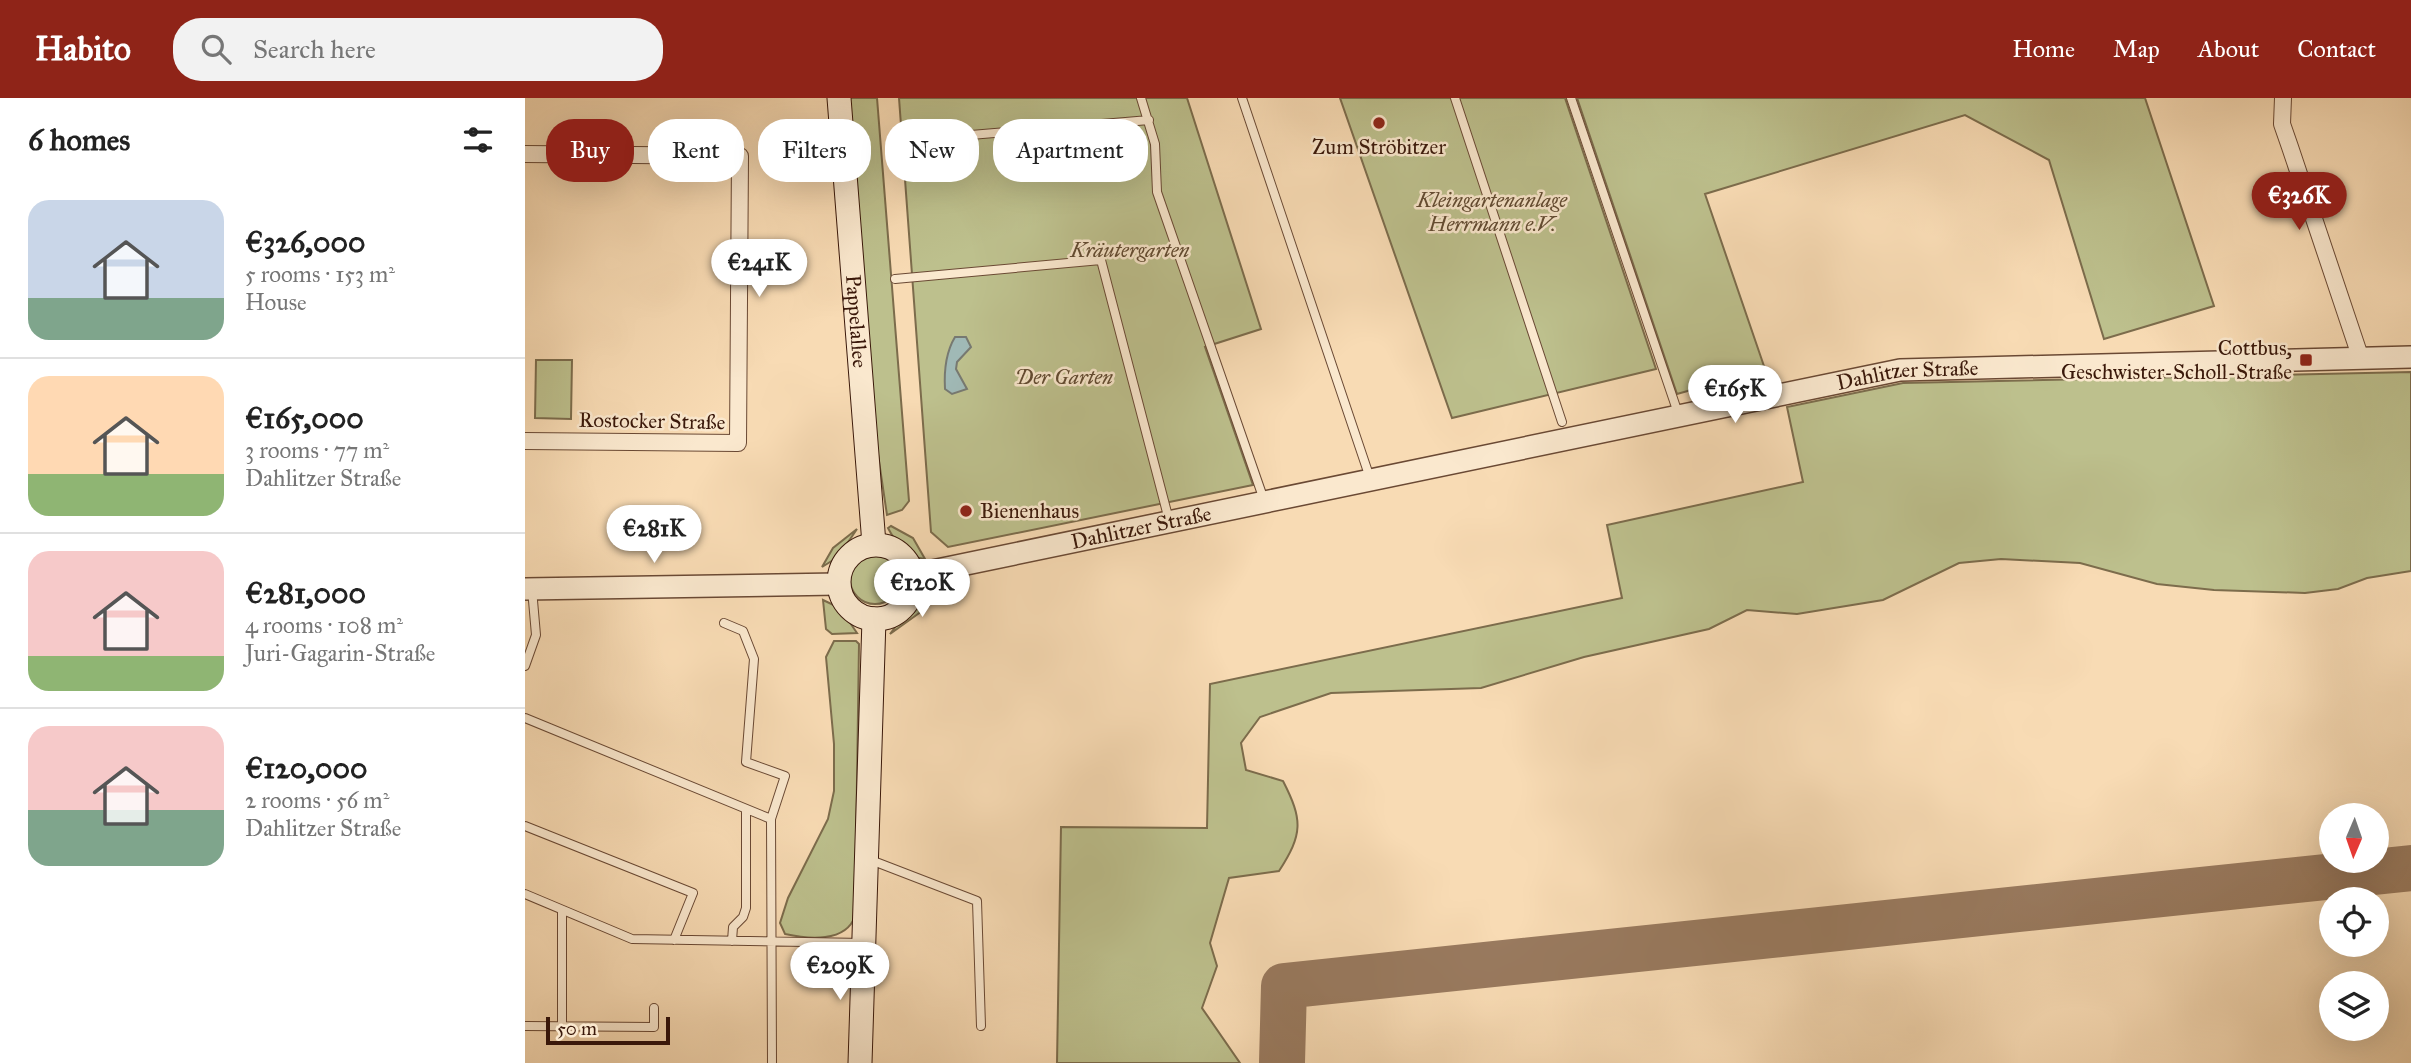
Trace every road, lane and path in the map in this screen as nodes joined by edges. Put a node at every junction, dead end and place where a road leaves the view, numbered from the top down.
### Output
1 (839, 98) edge
2 (1141, 98) edge
3 (1242, 98) edge
4 (1455, 98) edge
5 (1571, 98) edge
6 (2283, 98) edge
7 (1149, 120) junction
8 (979, 134) edge
9 (525, 155) edge
10 (895, 279) dead end
11 (2411, 357) edge
12 (2361, 359) junction
13 (1678, 416) junction
14 (1562, 422) dead end
15 (525, 442) edge
16 (1371, 481) junction
17 (1265, 503) junction
18 (1169, 523) junction
19 (874, 544) junction
20 (913, 575) junction
21 (838, 584) junction
22 (529, 589) edge
23 (874, 619) junction
24 (725, 623) dead end
25 (525, 666) edge
26 (525, 718) edge
27 (746, 809) junction
28 (771, 819) junction
29 (525, 825) edge
30 (867, 859) junction
31 (525, 894) edge
32 (562, 910) junction
33 (674, 940) junction
34 (732, 941) junction
35 (773, 941) junction
36 (863, 943) junction
37 (654, 1008) dead end
38 (525, 1026) edge
39 (562, 1027) junction
40 (981, 1027) dead end
41 (772, 1063) edge
42 (860, 1063) edge

1 - 19 main road, Pappelallee
2 - 7 lane
3 - 16 lane
4 - 14 lane
5 - 13 lane
6 - 12 street
7 - 8 lane
7 - 17 lane
9 - 15 street, Rostocker Straße
10 - 18 lane
11 - 12 street, Dahlitzer Straße
12 - 13 street, Dahlitzer Straße
13 - 16 street, Dahlitzer Straße
16 - 17 street, Dahlitzer Straße
17 - 18 street, Dahlitzer Straße
18 - 20 street, Dahlitzer Straße
19 - 20 main road
19 - 21 main road
20 - 23 main road
21 - 22 street
21 - 23 main road
22 - 25 lane
23 - 30 main road
24 - 28 lane
26 - 27 lane
27 - 28 lane
27 - 34 lane
28 - 35 lane
29 - 33 lane
30 - 36 main road
30 - 40 lane
31 - 32 lane
32 - 33 lane
32 - 39 lane
33 - 34 lane
34 - 35 lane
35 - 36 lane
35 - 41 lane
36 - 42 main road
37 - 39 lane
38 - 39 lane

